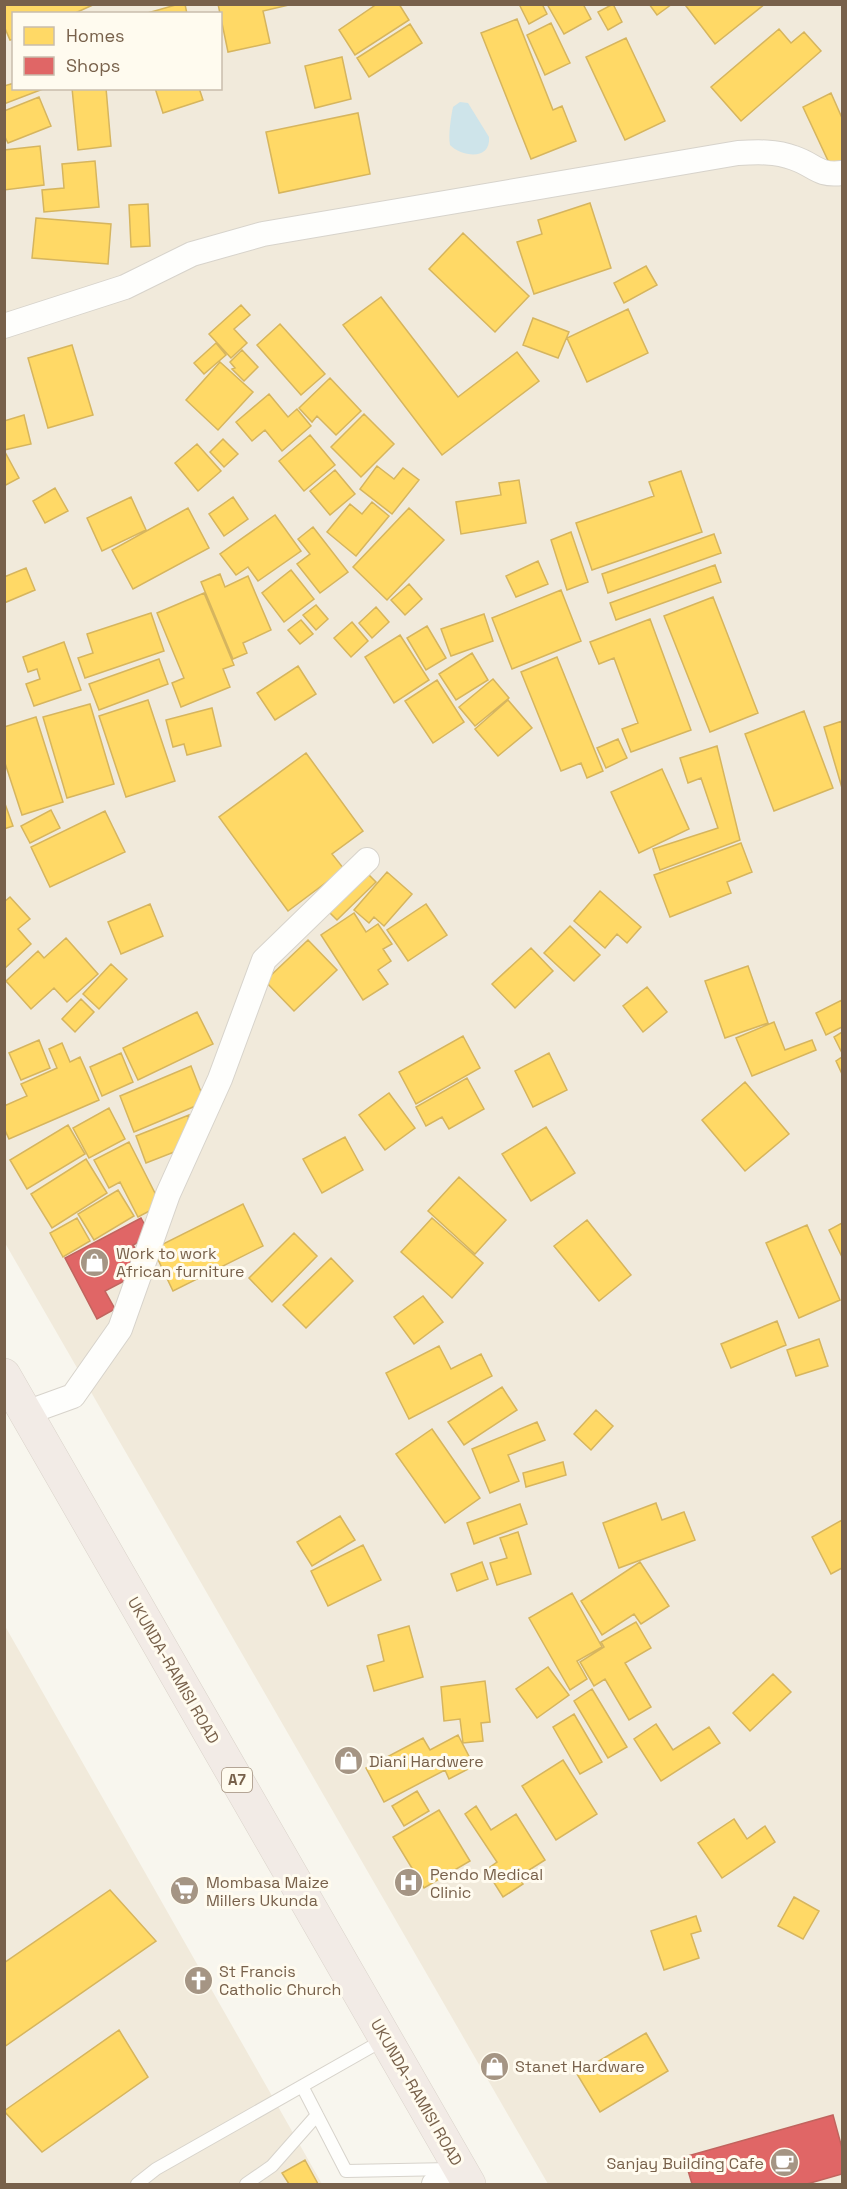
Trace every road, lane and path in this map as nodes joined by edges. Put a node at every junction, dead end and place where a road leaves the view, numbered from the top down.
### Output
1 (843, 173) edge
2 (4, 326) edge
3 (367, 860) dead end
4 (4, 1375) edge
5 (26, 1413) junction
6 (386, 2038) junction
7 (302, 2086) junction
8 (317, 2115) junction
9 (455, 2179) edge
10 (137, 2184) edge
11 (246, 2184) edge

1 - 2 street
3 - 5 street
4 - 5 highway, UKUNDA-RAMISI ROAD / A7
5 - 6 highway, UKUNDA-RAMISI ROAD / A7
6 - 7 lane
6 - 9 highway, UKUNDA-RAMISI ROAD / A7
7 - 8 lane
7 - 10 lane
8 - 9 lane
8 - 11 lane

